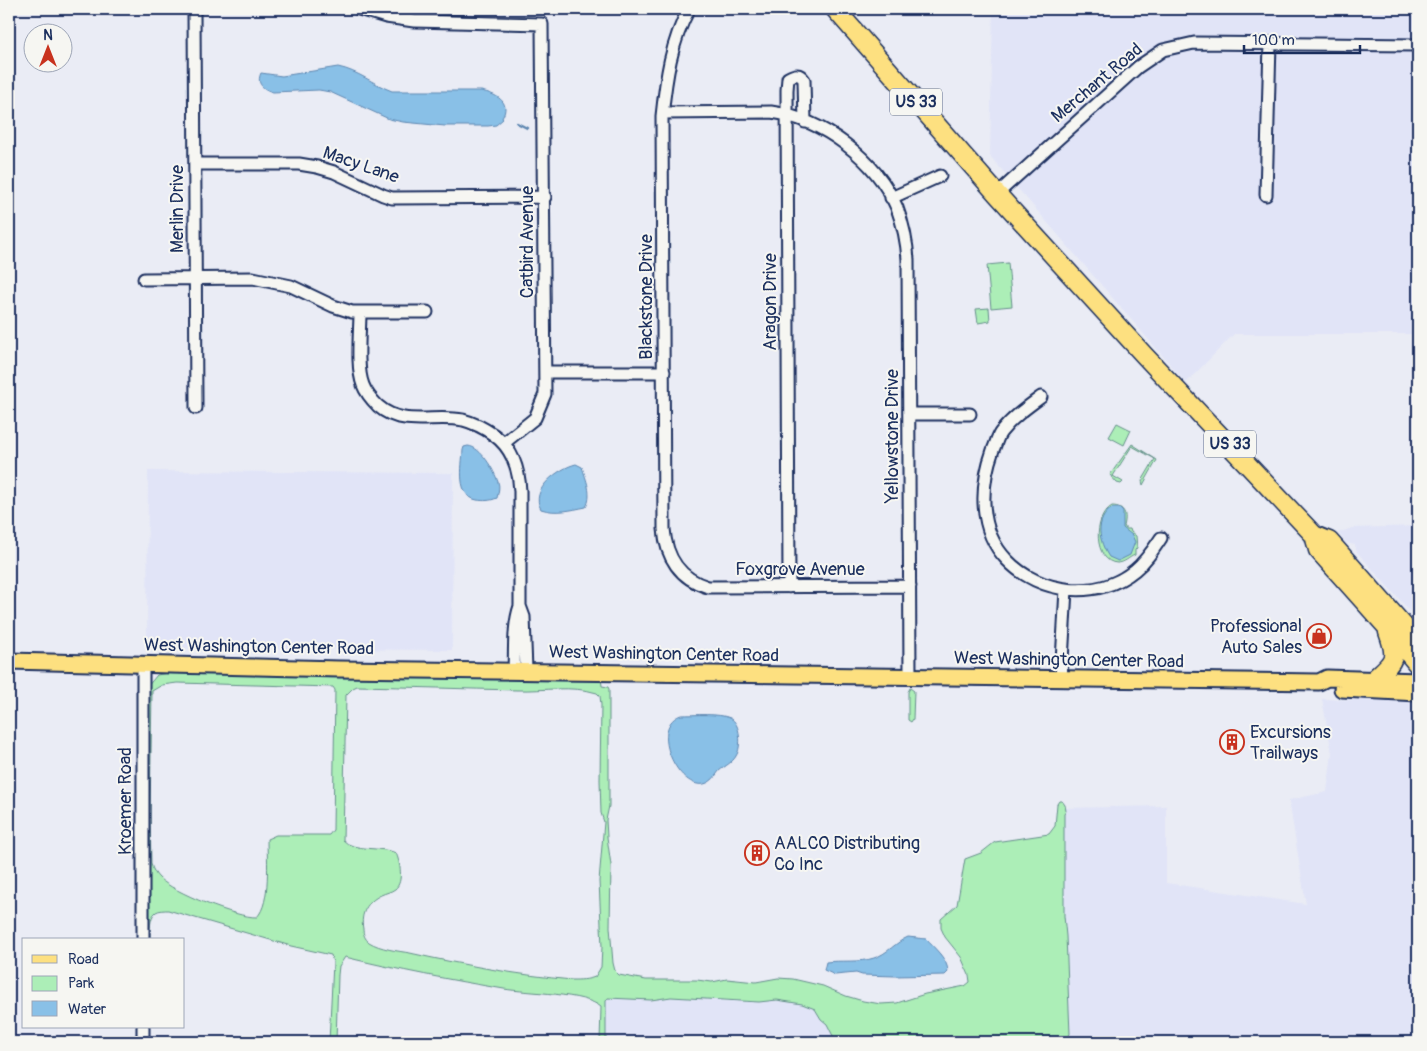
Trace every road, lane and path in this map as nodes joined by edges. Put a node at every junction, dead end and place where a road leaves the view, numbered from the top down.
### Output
1 (194, 9) edge
2 (359, 9) edge
3 (690, 9) edge
4 (835, 9) edge
5 (1270, 43) junction
6 (1418, 45) edge
7 (663, 113) junction
8 (787, 116) junction
9 (805, 122) junction
10 (195, 164) junction
11 (940, 176) dead end
12 (997, 194) junction
13 (1266, 195) dead end
14 (545, 197) junction
15 (891, 198) junction
16 (195, 278) junction
17 (144, 279) dead end
18 (360, 312) junction
19 (427, 312) dead end
20 (546, 372) junction
21 (664, 372) junction
22 (1041, 397) dead end
23 (196, 408) dead end
24 (909, 414) junction
25 (970, 414) dead end
26 (504, 443) junction
27 (1314, 535) junction
28 (1161, 538) dead end
29 (691, 580) joint
30 (910, 586) junction
31 (789, 587) junction
32 (1066, 589) junction
33 (1385, 625) junction
34 (1418, 642) edge
35 (9, 661) edge
36 (143, 663) junction
37 (1418, 665) edge
38 (520, 670) junction
39 (910, 676) junction
40 (1061, 679) junction
41 (1374, 679) junction
42 (1418, 681) edge
43 (1319, 682) junction
44 (1418, 693) edge
45 (143, 938) edge
46 (143, 1028) edge
47 (143, 1042) edge

1 - 10 street, Merlin Drive
2 - 14 street, Catbird Avenue
3 - 7 street, Blackstone Drive
4 - 12 highway, US 33
5 - 6 street, Merchant Road
5 - 12 street, Merchant Road
5 - 13 street
7 - 8 street, Yellowstone Drive
7 - 21 street, Blackstone Drive
8 - 9 street, Yellowstone Drive
8 - 9 street, Aragon Drive
8 - 31 street, Aragon Drive
9 - 15 street, Yellowstone Drive
10 - 14 street, Macy Lane
10 - 16 street, Merlin Drive
11 - 15 street
12 - 27 highway, US 33
14 - 20 street, Catbird Avenue
15 - 24 street, Yellowstone Drive
16 - 17 street
16 - 18 street
16 - 23 street, Merlin Drive
18 - 19 street
18 - 26 street
20 - 21 street
20 - 26 street, Catbird Avenue
21 - 29 street, Blackstone Drive
22 - 32 street
24 - 25 street
24 - 30 street, Yellowstone Drive
26 - 38 street
27 - 33 highway, US 33
27 - 34 highway, US 33
28 - 32 street
29 - 31 street, Foxgrove Avenue
30 - 31 street, Foxgrove Avenue
30 - 39 street, Yellowstone Drive
32 - 40 street
33 - 37 highway, US 33
33 - 41 highway
35 - 36 main road, West Washington Center Road
36 - 38 main road, West Washington Center Road
36 - 45 street, Kroemer Road
38 - 39 main road, West Washington Center Road
39 - 40 main road, West Washington Center Road
40 - 43 main road, West Washington Center Road
41 - 42 main road, West Washington Center Road
41 - 43 main road, West Washington Center Road
43 - 44 main road, West Washington Center Road
46 - 47 street

